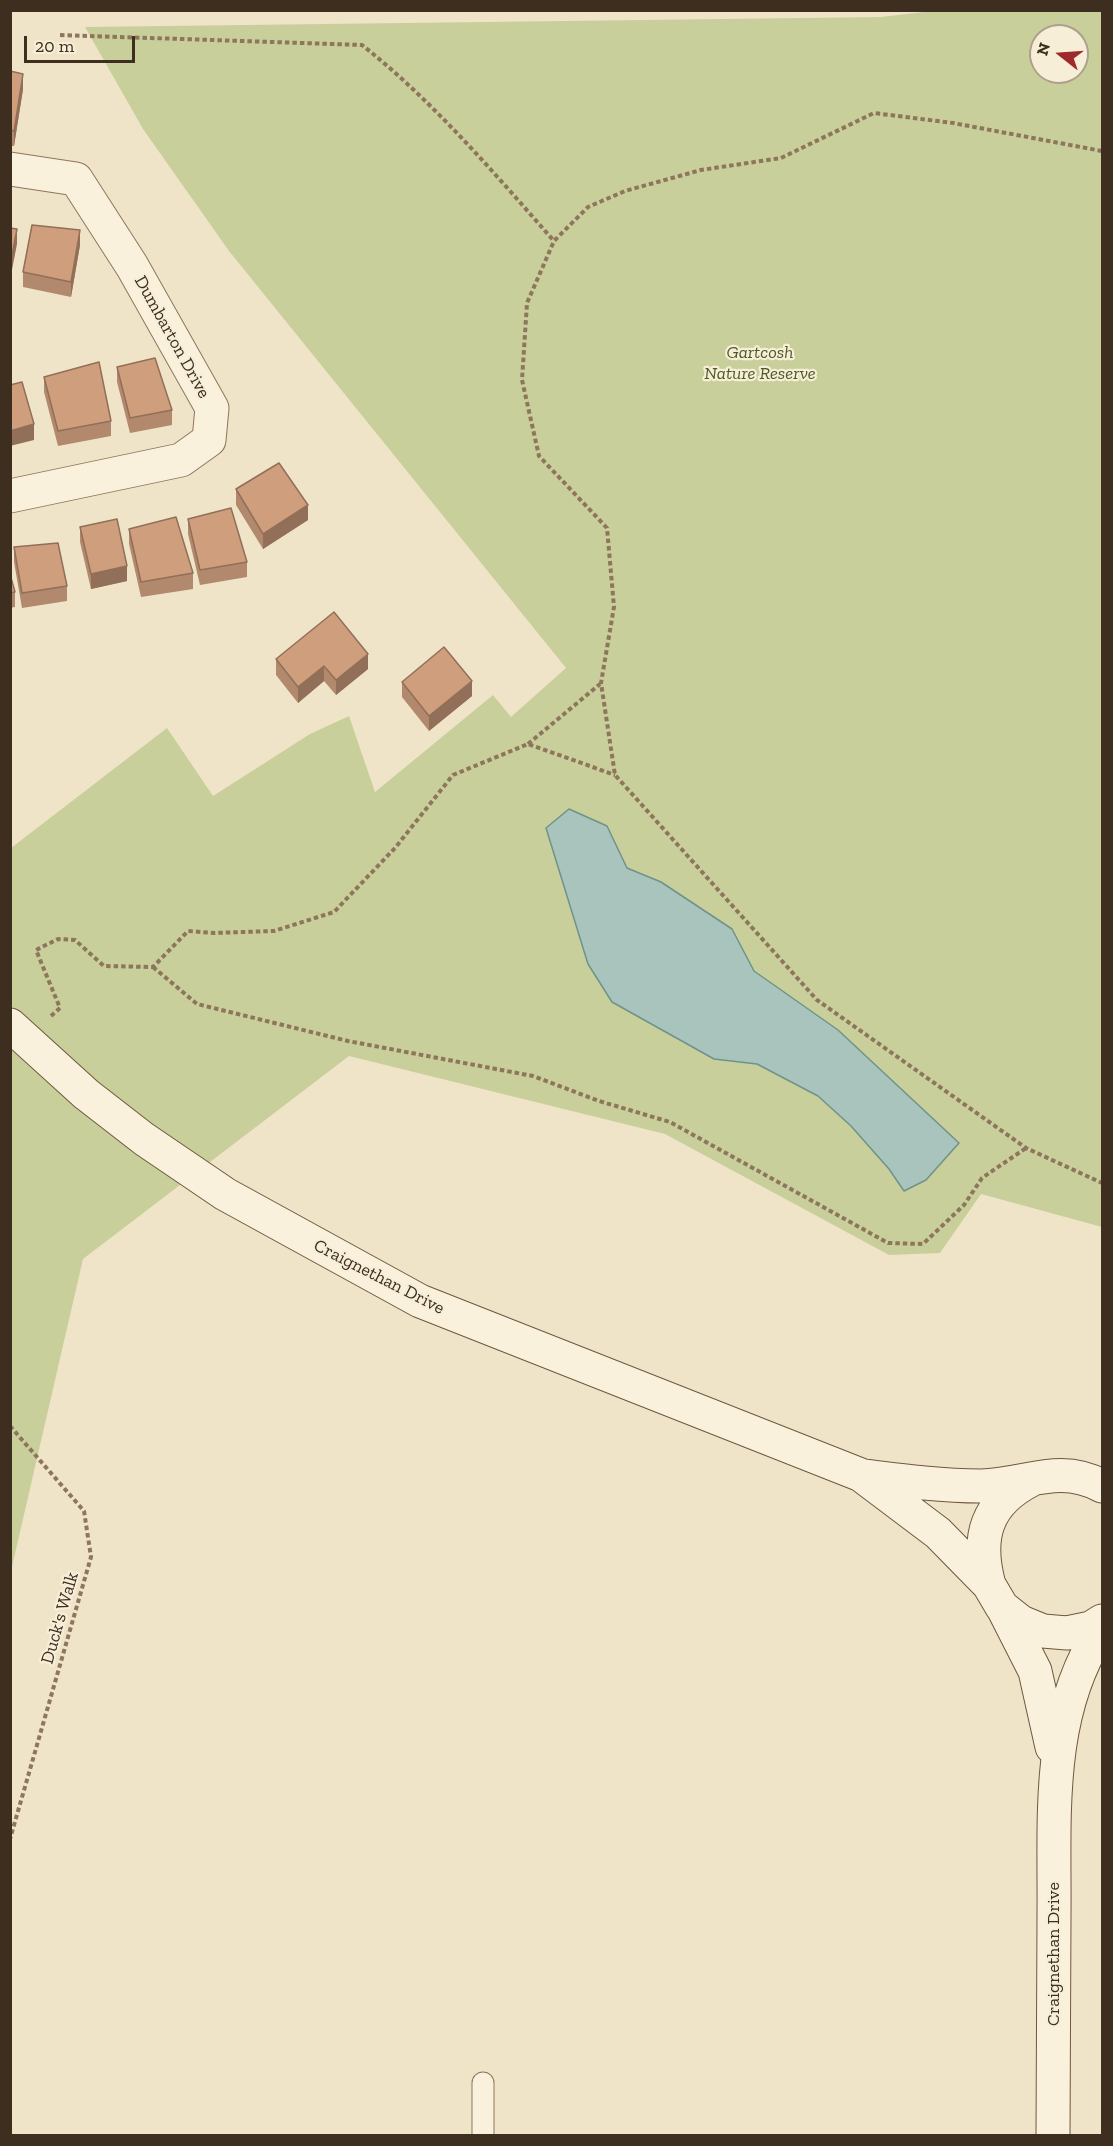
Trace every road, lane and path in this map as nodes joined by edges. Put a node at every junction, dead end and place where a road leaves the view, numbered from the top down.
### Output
1 (60, 35) dead end
2 (1102, 151) edge
3 (10, 168) edge
4 (554, 241) junction
5 (10, 496) edge
6 (601, 683) junction
7 (528, 744) junction
8 (615, 775) junction
9 (153, 967) junction
10 (46, 1020) dead end
11 (10, 1025) edge
12 (1026, 1148) junction
13 (1102, 1183) edge
14 (10, 1426) edge
15 (861, 1475) junction
16 (1033, 1479) junction
17 (1102, 1486) edge
18 (995, 1596) junction
19 (1102, 1621) edge
20 (1102, 1629) edge
21 (1055, 1773) junction
22 (10, 1839) edge
23 (483, 2083) dead end
24 (483, 2136) edge
25 (1053, 2136) edge

1 - 4 path
2 - 4 path
3 - 5 street, Dumbarton Drive
4 - 6 path
6 - 7 path
6 - 8 path
7 - 8 path
7 - 9 path
8 - 12 path
9 - 10 path
9 - 12 path
11 - 15 street, Craignethan Drive
12 - 13 path
14 - 22 path, Duck's Walk
15 - 16 street
15 - 18 street
16 - 17 street
16 - 18 street
18 - 19 street
18 - 21 street, Craignethan Drive
20 - 21 street, Craignethan Drive
21 - 25 street, Craignethan Drive
23 - 24 lane

